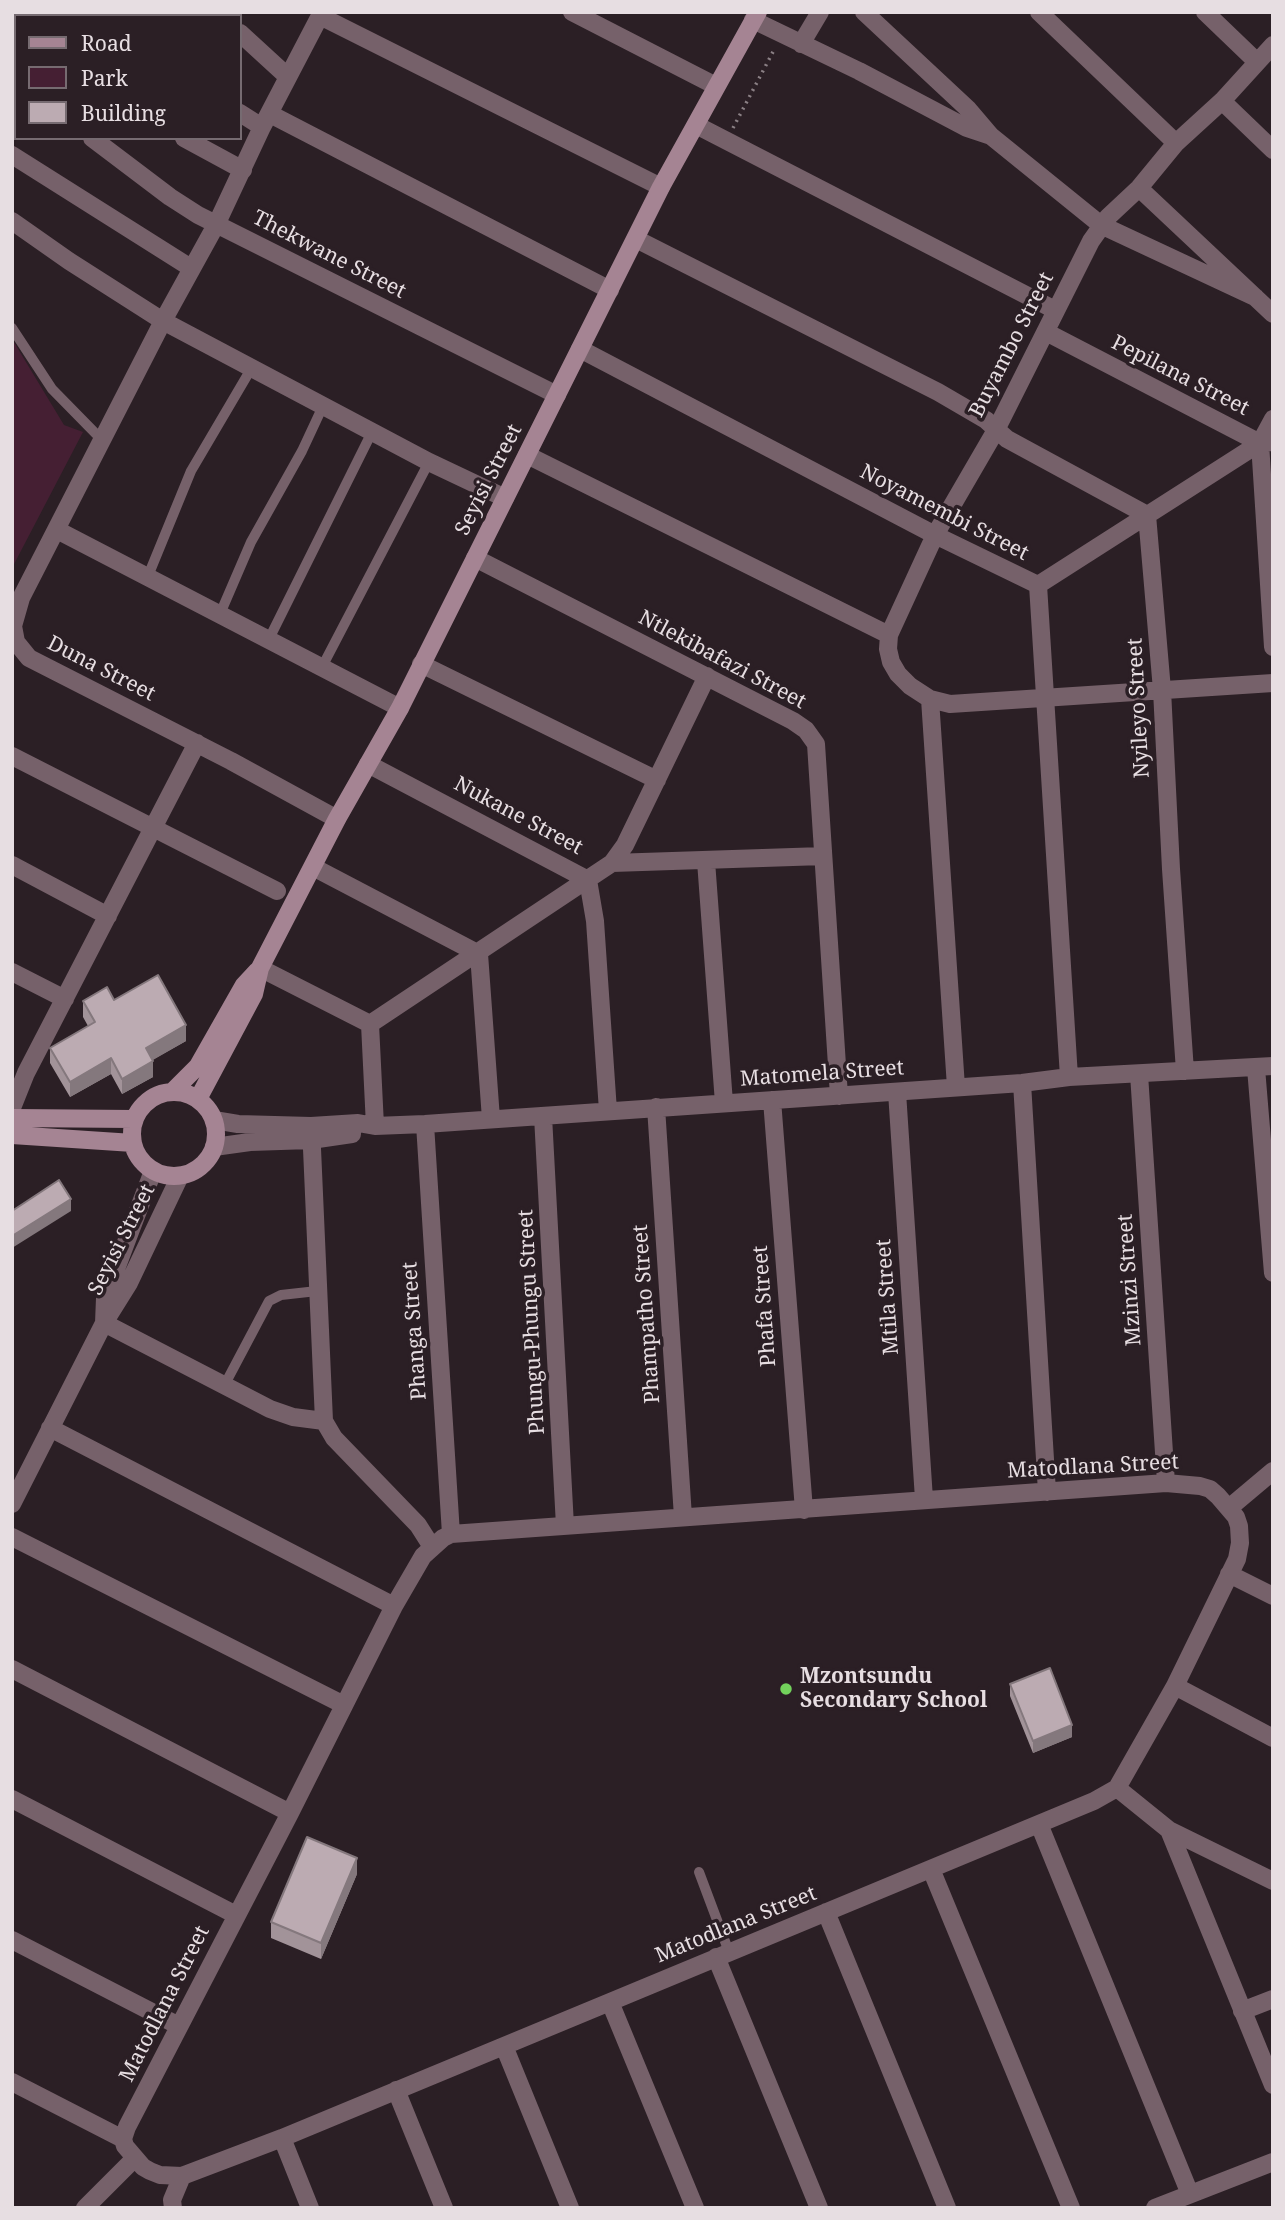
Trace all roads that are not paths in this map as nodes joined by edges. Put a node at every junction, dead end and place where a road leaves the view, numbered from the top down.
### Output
1 (572, 12) edge
2 (820, 12) edge
3 (864, 12) edge
4 (1039, 12) edge
5 (1205, 12) edge
6 (321, 14) edge
7 (756, 16) edge
8 (242, 35) edge
9 (801, 44) junction
10 (1273, 44) edge
11 (1256, 61) junction
12 (288, 77) junction
13 (716, 86) junction
14 (1222, 101) junction
15 (242, 114) edge
16 (266, 120) junction
17 (696, 125) junction
18 (991, 136) junction
19 (95, 140) edge
20 (188, 140) edge
21 (1177, 143) junction
22 (1273, 150) edge
23 (12, 155) edge
24 (243, 170) junction
25 (661, 187) junction
26 (1139, 188) junction
27 (12, 221) edge
28 (217, 223) junction
29 (1101, 225) junction
30 (636, 239) junction
31 (191, 268) junction
32 (610, 289) junction
33 (1255, 297) junction
34 (1055, 310) junction
35 (1273, 314) edge
36 (163, 321) junction
37 (12, 328) edge
38 (1046, 332) junction
39 (580, 349) junction
40 (251, 369) junction
41 (557, 396) junction
42 (323, 406) junction
43 (1273, 419) edge
44 (996, 430) junction
45 (372, 432) junction
46 (102, 440) junction
47 (1267, 442) edge
48 (527, 455) junction
49 (429, 462) junction
50 (505, 498) junction
51 (1147, 516) junction
52 (57, 530) junction
53 (935, 535) junction
54 (475, 558) junction
55 (148, 576) junction
56 (1038, 585) junction
57 (220, 614) junction
58 (889, 635) junction
59 (269, 639) junction
60 (14, 643) edge
61 (1273, 647) edge
62 (421, 664) junction
63 (323, 667) junction
64 (706, 676) junction
65 (1273, 683) edge
66 (1162, 691) junction
67 (1045, 697) junction
68 (930, 699) junction
69 (400, 708) junction
70 (197, 743) junction
71 (12, 756) edge
72 (368, 764) junction
73 (657, 780) junction
74 (337, 819) junction
75 (153, 829) junction
76 (823, 856) junction
77 (706, 861) junction
78 (612, 863) junction
79 (12, 866) edge
80 (313, 867) junction
81 (588, 880) junction
82 (277, 891) dead end
83 (108, 916) junction
84 (479, 954) junction
85 (260, 968) junction
86 (12, 972) edge
87 (65, 999) junction
88 (370, 1033) junction
89 (1264, 1067) edge
90 (1185, 1071) junction
91 (1139, 1074) junction
92 (1069, 1077) junction
93 (18, 1078) edge
94 (1021, 1083) junction
95 (956, 1087) junction
96 (173, 1091) junction
97 (897, 1092) junction
98 (839, 1096) junction
99 (198, 1099) junction
100 (772, 1100) junction
101 (724, 1103) junction
102 (656, 1107) junction
103 (12, 1108) edge
104 (608, 1111) junction
105 (543, 1116) junction
106 (12, 1118) edge
107 (134, 1119) junction
108 (491, 1119) junction
109 (214, 1120) junction
110 (425, 1124) junction
111 (375, 1126) junction
112 (311, 1133) junction
113 (12, 1135) edge
114 (133, 1143) junction
115 (214, 1147) junction
116 (153, 1171) junction
117 (180, 1176) junction
118 (1273, 1273) edge
119 (317, 1291) junction
120 (104, 1323) junction
121 (224, 1386) junction
122 (324, 1421) junction
123 (50, 1428) junction
124 (1273, 1471) edge
125 (1166, 1483) junction
126 (1046, 1492) junction
127 (924, 1499) junction
128 (12, 1504) edge
129 (1229, 1508) junction
130 (804, 1510) junction
131 (683, 1517) junction
132 (565, 1526) junction
133 (452, 1534) junction
134 (12, 1537) edge
135 (432, 1547) junction
136 (1229, 1574) junction
137 (1273, 1596) edge
138 (394, 1606) junction
139 (12, 1669) edge
140 (1175, 1686) junction
141 (344, 1706) junction
142 (1273, 1738) edge
143 (1117, 1788) junction
144 (12, 1799) edge
145 (290, 1813) junction
146 (1039, 1824) junction
147 (1169, 1830) junction
148 (930, 1869) junction
149 (699, 1872) dead end
150 (1273, 1881) edge
151 (826, 1912) junction
152 (236, 1915) junction
153 (12, 1940) edge
154 (723, 1955) junction
155 (1273, 1998) edge
156 (610, 2002) junction
157 (1242, 2011) junction
158 (179, 2025) junction
159 (504, 2046) junction
160 (12, 2082) edge
161 (1273, 2085) edge
162 (396, 2090) junction
163 (282, 2138) junction
164 (123, 2139) junction
165 (135, 2158) junction
166 (1273, 2161) edge
167 (182, 2176) junction
168 (1190, 2194) junction
169 (85, 2208) edge
170 (173, 2208) edge
171 (310, 2208) edge
172 (444, 2208) edge
173 (570, 2208) edge
174 (695, 2208) edge
175 (819, 2208) edge
176 (947, 2208) edge
177 (1072, 2208) edge
178 (1155, 2208) edge

1 - 13 street
2 - 9 street
3 - 18 street
4 - 21 street
5 - 11 street
6 - 12 street, Duna Street
6 - 25 street
7 - 9 street
7 - 13 street, Seyisi Street
8 - 12 street
9 - 18 street
10 - 11 street, Buyambo Street
11 - 14 street, Buyambo Street
12 - 16 street, Duna Street
13 - 17 street, Seyisi Street
14 - 21 street, Buyambo Street
14 - 22 street
15 - 16 street
16 - 24 street, Duna Street
16 - 32 street
17 - 25 street, Seyisi Street
17 - 34 street
18 - 29 street
19 - 28 street, Thekwane Street
20 - 24 street
21 - 26 street, Buyambo Street
23 - 31 street
24 - 28 street, Duna Street
25 - 30 street, Seyisi Street
26 - 29 street, Buyambo Street
26 - 33 street
27 - 36 street
28 - 31 street, Duna Street
28 - 41 street, Thekwane Street
29 - 33 street
29 - 34 street, Buyambo Street
30 - 32 street, Seyisi Street
30 - 44 street
31 - 36 street, Duna Street
32 - 39 street, Seyisi Street
33 - 35 street
34 - 38 street, Buyambo Street
36 - 40 street
36 - 46 street, Duna Street
37 - 46 lane
38 - 44 street, Buyambo Street
38 - 47 street, Pepilana Street
39 - 41 street, Seyisi Street
39 - 53 street, Noyamembi Street
40 - 42 street
40 - 55 lane
41 - 48 street, Seyisi Street
42 - 45 street
42 - 57 lane
43 - 47 street
44 - 51 street
44 - 53 street, Buyambo Street
45 - 49 street
45 - 59 lane
46 - 52 street, Duna Street
47 - 51 street
47 - 61 street, Pepilana Street
48 - 50 street, Seyisi Street
48 - 58 street
49 - 50 street
49 - 63 lane
50 - 54 street, Seyisi Street
51 - 56 street
51 - 66 street, Nyileyo Street
52 - 55 street
52 - 60 street, Duna Street
53 - 56 street, Noyamembi Street
53 - 58 street, Buyambo Street
54 - 62 street, Seyisi Street
54 - 64 street, Ntlekibafazi Street
55 - 57 street
56 - 67 street, Noyamembi Street
57 - 59 street
58 - 68 street
59 - 63 street
60 - 70 street, Duna Street
62 - 69 street, Seyisi Street
62 - 73 street
63 - 69 street
64 - 73 street
64 - 76 street, Ntlekibafazi Street
65 - 66 street
66 - 67 street
66 - 90 street, Nyileyo Street
67 - 68 street
67 - 92 street, Noyamembi Street
68 - 95 street
69 - 72 street, Seyisi Street
70 - 74 street, Duna Street
70 - 75 street
71 - 75 street
72 - 74 street, Seyisi Street
72 - 81 street, Nukane Street
73 - 78 street
74 - 80 street, Seyisi Street
75 - 82 street
75 - 83 street
76 - 77 street
76 - 98 street, Ntlekibafazi Street
77 - 78 street
77 - 101 street
78 - 81 street
79 - 83 street
80 - 84 street
80 - 85 street, Seyisi Street
81 - 84 street
81 - 104 street, Nukane Street
83 - 87 street
84 - 88 street
84 - 108 street
85 - 88 street
85 - 96 street, Seyisi Street
85 - 99 street, Seyisi Street
86 - 87 street
87 - 93 street
88 - 111 street
89 - 90 street, Matomela Street
89 - 118 street
90 - 91 street, Matomela Street
91 - 92 street, Matomela Street
91 - 125 street, Mzinzi Street
92 - 94 street, Matomela Street
93 - 103 street
94 - 95 street, Matomela Street
94 - 126 street
95 - 97 street, Matomela Street
96 - 99 street
96 - 107 street
97 - 98 street, Matomela Street
97 - 127 street, Mtila Street
98 - 100 street, Matomela Street
99 - 109 street
100 - 101 street, Matomela Street
100 - 130 street, Phafa Street
101 - 102 street, Matomela Street
102 - 104 street, Matomela Street
102 - 131 street, Phampatho Street
104 - 105 street, Matomela Street
105 - 108 street, Matomela Street
105 - 132 street, Phungu-Phungu Street
106 - 107 street
107 - 114 street
108 - 110 street, Matomela Street
109 - 112 street, Matomela Street
109 - 115 street
110 - 111 street, Matomela Street
110 - 133 street, Phanga Street
111 - 112 street, Matomela Street
112 - 115 street, Matomela Street
112 - 119 street
113 - 114 street
114 - 116 street
115 - 117 street
116 - 117 street
116 - 120 street, Seyisi Street
117 - 120 street, Seyisi Street
119 - 121 lane
119 - 122 street
120 - 121 street
120 - 123 street, Seyisi Street
121 - 122 street
122 - 135 street
123 - 128 street, Seyisi Street
123 - 138 street
124 - 129 street
125 - 126 street, Matodlana Street
125 - 129 street, Matodlana Street
126 - 127 street, Matodlana Street
127 - 130 street, Matodlana Street
129 - 136 street
130 - 131 street, Matodlana Street
131 - 132 street, Matodlana Street
132 - 133 street, Matodlana Street
133 - 135 street, Matodlana Street
134 - 141 street
135 - 138 street, Matodlana Street
136 - 137 street
136 - 140 street
138 - 141 street, Matodlana Street
139 - 145 street
140 - 142 street
140 - 143 street
141 - 145 street, Matodlana Street
143 - 146 street, Matodlana Street
143 - 147 street
144 - 152 street
145 - 152 street, Matodlana Street
146 - 148 street, Matodlana Street
146 - 168 street
147 - 150 street
147 - 157 street
148 - 151 street, Matodlana Street
148 - 177 street
149 - 154 lane
151 - 154 street, Matodlana Street
151 - 176 street
152 - 158 street, Matodlana Street
153 - 158 street
154 - 156 street, Matodlana Street
154 - 175 street
155 - 157 street
156 - 159 street, Matodlana Street
156 - 174 street
157 - 161 street
158 - 164 street, Matodlana Street
159 - 162 street, Matodlana Street
159 - 173 street
160 - 164 street
162 - 163 street, Matodlana Street
162 - 172 street
163 - 167 street, Matodlana Street
163 - 171 street
164 - 165 street
165 - 167 street
165 - 169 street
166 - 168 street
167 - 170 street
168 - 178 street

